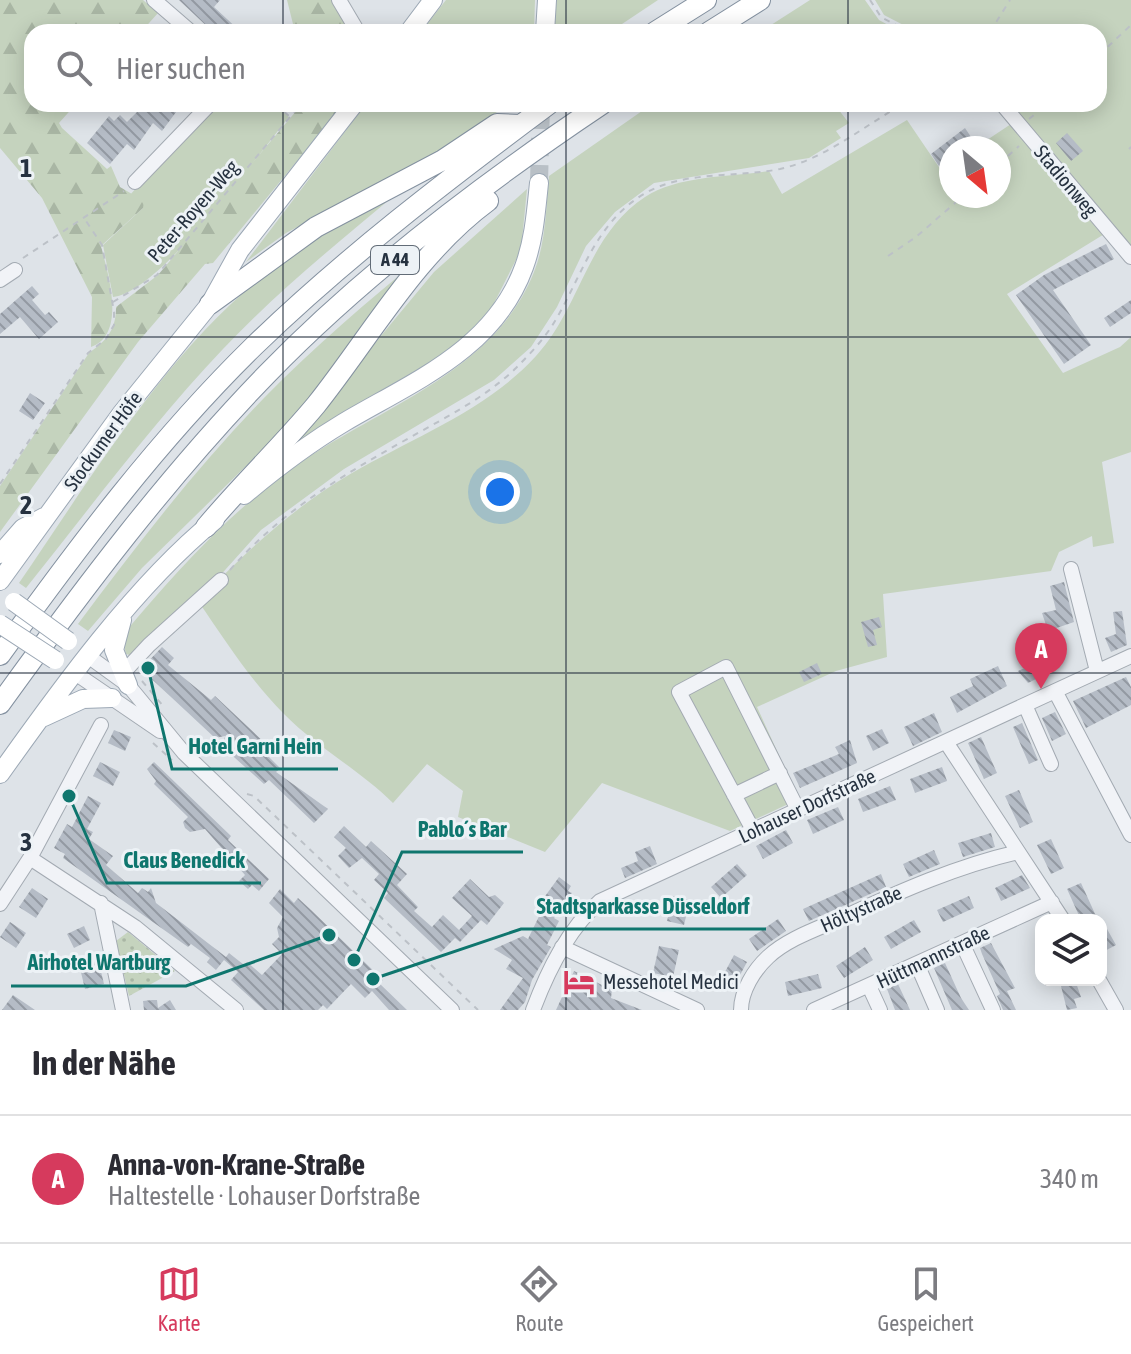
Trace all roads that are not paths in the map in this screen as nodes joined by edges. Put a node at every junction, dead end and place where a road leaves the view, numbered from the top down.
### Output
1 (154, 0) edge
2 (339, 0) edge
3 (433, 0) edge
4 (547, 0) edge
5 (706, 0) edge
6 (760, 0) edge
7 (182, 24) edge
8 (353, 24) edge
9 (415, 24) edge
10 (546, 24) edge
11 (668, 24) edge
12 (722, 24) edge
13 (202, 112) edge
14 (348, 112) edge
15 (538, 112) edge
16 (591, 112) edge
17 (593, 112) edge
18 (1008, 112) edge
19 (521, 125) junction
20 (135, 182) road end
21 (539, 183) tunnel mouth
22 (1131, 257) edge
23 (15, 270) road end
24 (0, 280) edge
25 (210, 304) junction
26 (49, 513) junction
27 (206, 527) junction
28 (0, 554) edge
29 (1071, 569) dead end
30 (221, 580) road end
31 (0, 581) edge
32 (7, 597) edge
33 (124, 615) junction
34 (0, 624) edge
35 (0, 655) edge
36 (88, 656) junction
37 (1131, 656) edge
38 (1097, 671) junction
39 (75, 673) junction
40 (126, 679) junction
41 (1055, 691) junction
42 (112, 698) junction
43 (0, 704) edge
44 (1025, 705) junction
45 (38, 720) junction
46 (101, 725) dead end
47 (167, 735) junction
48 (946, 742) junction
49 (1051, 764) dead end
50 (780, 773) junction
51 (0, 774) edge
52 (734, 795) junction
53 (798, 810) junction
54 (753, 830) junction
55 (1131, 835) edge
56 (1018, 852) junction
57 (30, 858) junction
58 (1052, 902) junction
59 (101, 903) junction
60 (0, 904) edge
61 (1059, 914) edge
62 (962, 943) junction
63 (562, 947) junction
64 (917, 964) junction
65 (869, 986) junction
66 (1103, 986) edge
67 (1114, 1005) edge
68 (445, 1007) edge
69 (1131, 1008) edge
70 (820, 1009) edge
71 (123, 1010) edge
72 (236, 1010) edge
73 (533, 1010) edge
74 (697, 1010) edge
75 (741, 1010) edge
76 (880, 1010) edge
77 (937, 1010) edge
78 (993, 1010) edge

1 - 7 street
2 - 8 street
3 - 9 main road
4 - 10 main road
5 - 11 highway
6 - 12 highway
13 - 20 street
14 - 25 main road, Stockumer Höfe
15 - 19 highway, A 44
16 - 43 highway, A 44
17 - 27 highway
18 - 22 street, Stadionweg
19 - 25 highway
19 - 35 highway, A 44
21 - 27 main road
23 - 24 street
25 - 26 main road, Stockumer Höfe
26 - 28 main road
26 - 31 main road, Stockumer Höfe
27 - 33 main road
29 - 38 street
30 - 40 street
32 - 36 main road, bridge
33 - 36 main road
33 - 40 main road
34 - 39 main road, bridge
36 - 39 main road
36 - 40 street
37 - 38 street, Lohauser Dorfstraße
38 - 41 street, Lohauser Dorfstraße
39 - 42 street
39 - 45 main road
40 - 47 street
41 - 44 street, Lohauser Dorfstraße
41 - 55 street
42 - 45 main road
42 - 47 street
44 - 48 street, Lohauser Dorfstraße
44 - 49 street
45 - 51 main road
46 - 57 street
47 - 68 street
48 - 53 street, Lohauser Dorfstraße
48 - 56 street
50 - 52 street
50 - 52 street
50 - 53 street
52 - 54 street
53 - 54 street, Lohauser Dorfstraße
54 - 63 street, Lohauser Dorfstraße
56 - 58 street
56 - 75 street, Höltystraße
57 - 59 street
57 - 60 street
58 - 61 street
58 - 62 street, Hüttmannstraße
59 - 71 street
59 - 72 street
62 - 64 street, Hüttmannstraße
62 - 78 street
63 - 73 street, Lohauser Dorfstraße
63 - 74 street
64 - 65 street, Hüttmannstraße
64 - 77 street
65 - 70 street, Hüttmannstraße
65 - 76 street
66 - 67 street
67 - 69 street

